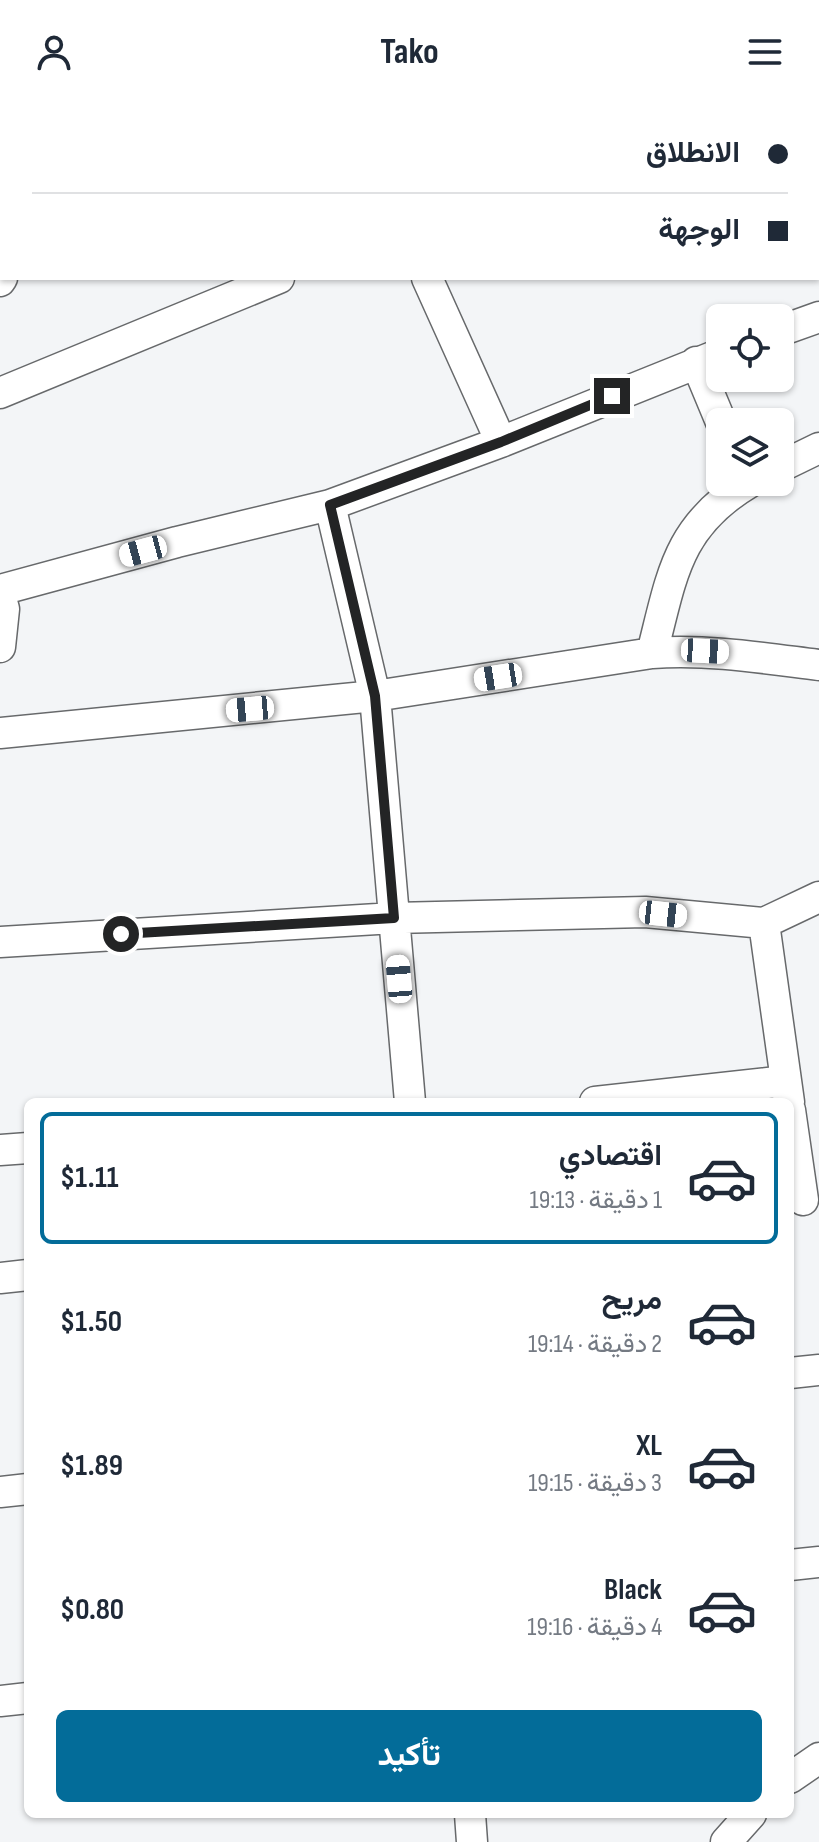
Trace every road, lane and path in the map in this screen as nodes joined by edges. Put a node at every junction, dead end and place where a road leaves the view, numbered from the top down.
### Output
1 (274, 280) edge
2 (428, 280) edge
3 (819, 317) edge
4 (794, 326) edge
5 (706, 359) edge
6 (0, 393) edge
7 (501, 442) junction
8 (819, 448) edge
9 (794, 460) edge
10 (732, 496) edge
11 (330, 505) junction
12 (0, 592) edge
13 (0, 647) edge
14 (819, 650) edge
15 (652, 653) junction
16 (804, 663) edge
17 (375, 696) junction
18 (0, 731) edge
19 (819, 897) edge
20 (394, 918) junction
21 (764, 923) junction
22 (0, 942) edge
23 (410, 1098) edge
24 (788, 1098) edge
25 (794, 1136) edge
26 (24, 1148) edge
27 (0, 1150) edge
28 (804, 1200) edge
29 (24, 1275) edge
30 (0, 1278) edge
31 (819, 1370) edge
32 (794, 1373) edge
33 (24, 1489) edge
34 (0, 1492) edge
35 (819, 1562) edge
36 (794, 1565) edge
37 (24, 1698) edge
38 (0, 1701) edge
39 (819, 1745) edge
40 (794, 1749) edge
41 (819, 1758) edge
42 (794, 1775) edge
43 (470, 1818) edge
44 (747, 1818) edge
45 (472, 1842) edge
46 (726, 1842) edge

1 - 6 street
2 - 7 street
3 - 4 street
5 - 7 street
7 - 11 street
8 - 9 street
10 - 15 street
11 - 12 street
11 - 17 street
12 - 13 street
14 - 16 street
15 - 16 street
15 - 17 street
17 - 18 street
17 - 20 street
19 - 21 street
20 - 21 street
20 - 22 street
20 - 23 street
21 - 24 street
25 - 28 street
26 - 27 street
29 - 30 street
31 - 32 street
33 - 34 street
35 - 36 street
37 - 38 street
39 - 40 street
41 - 42 street
43 - 45 street
44 - 46 street

